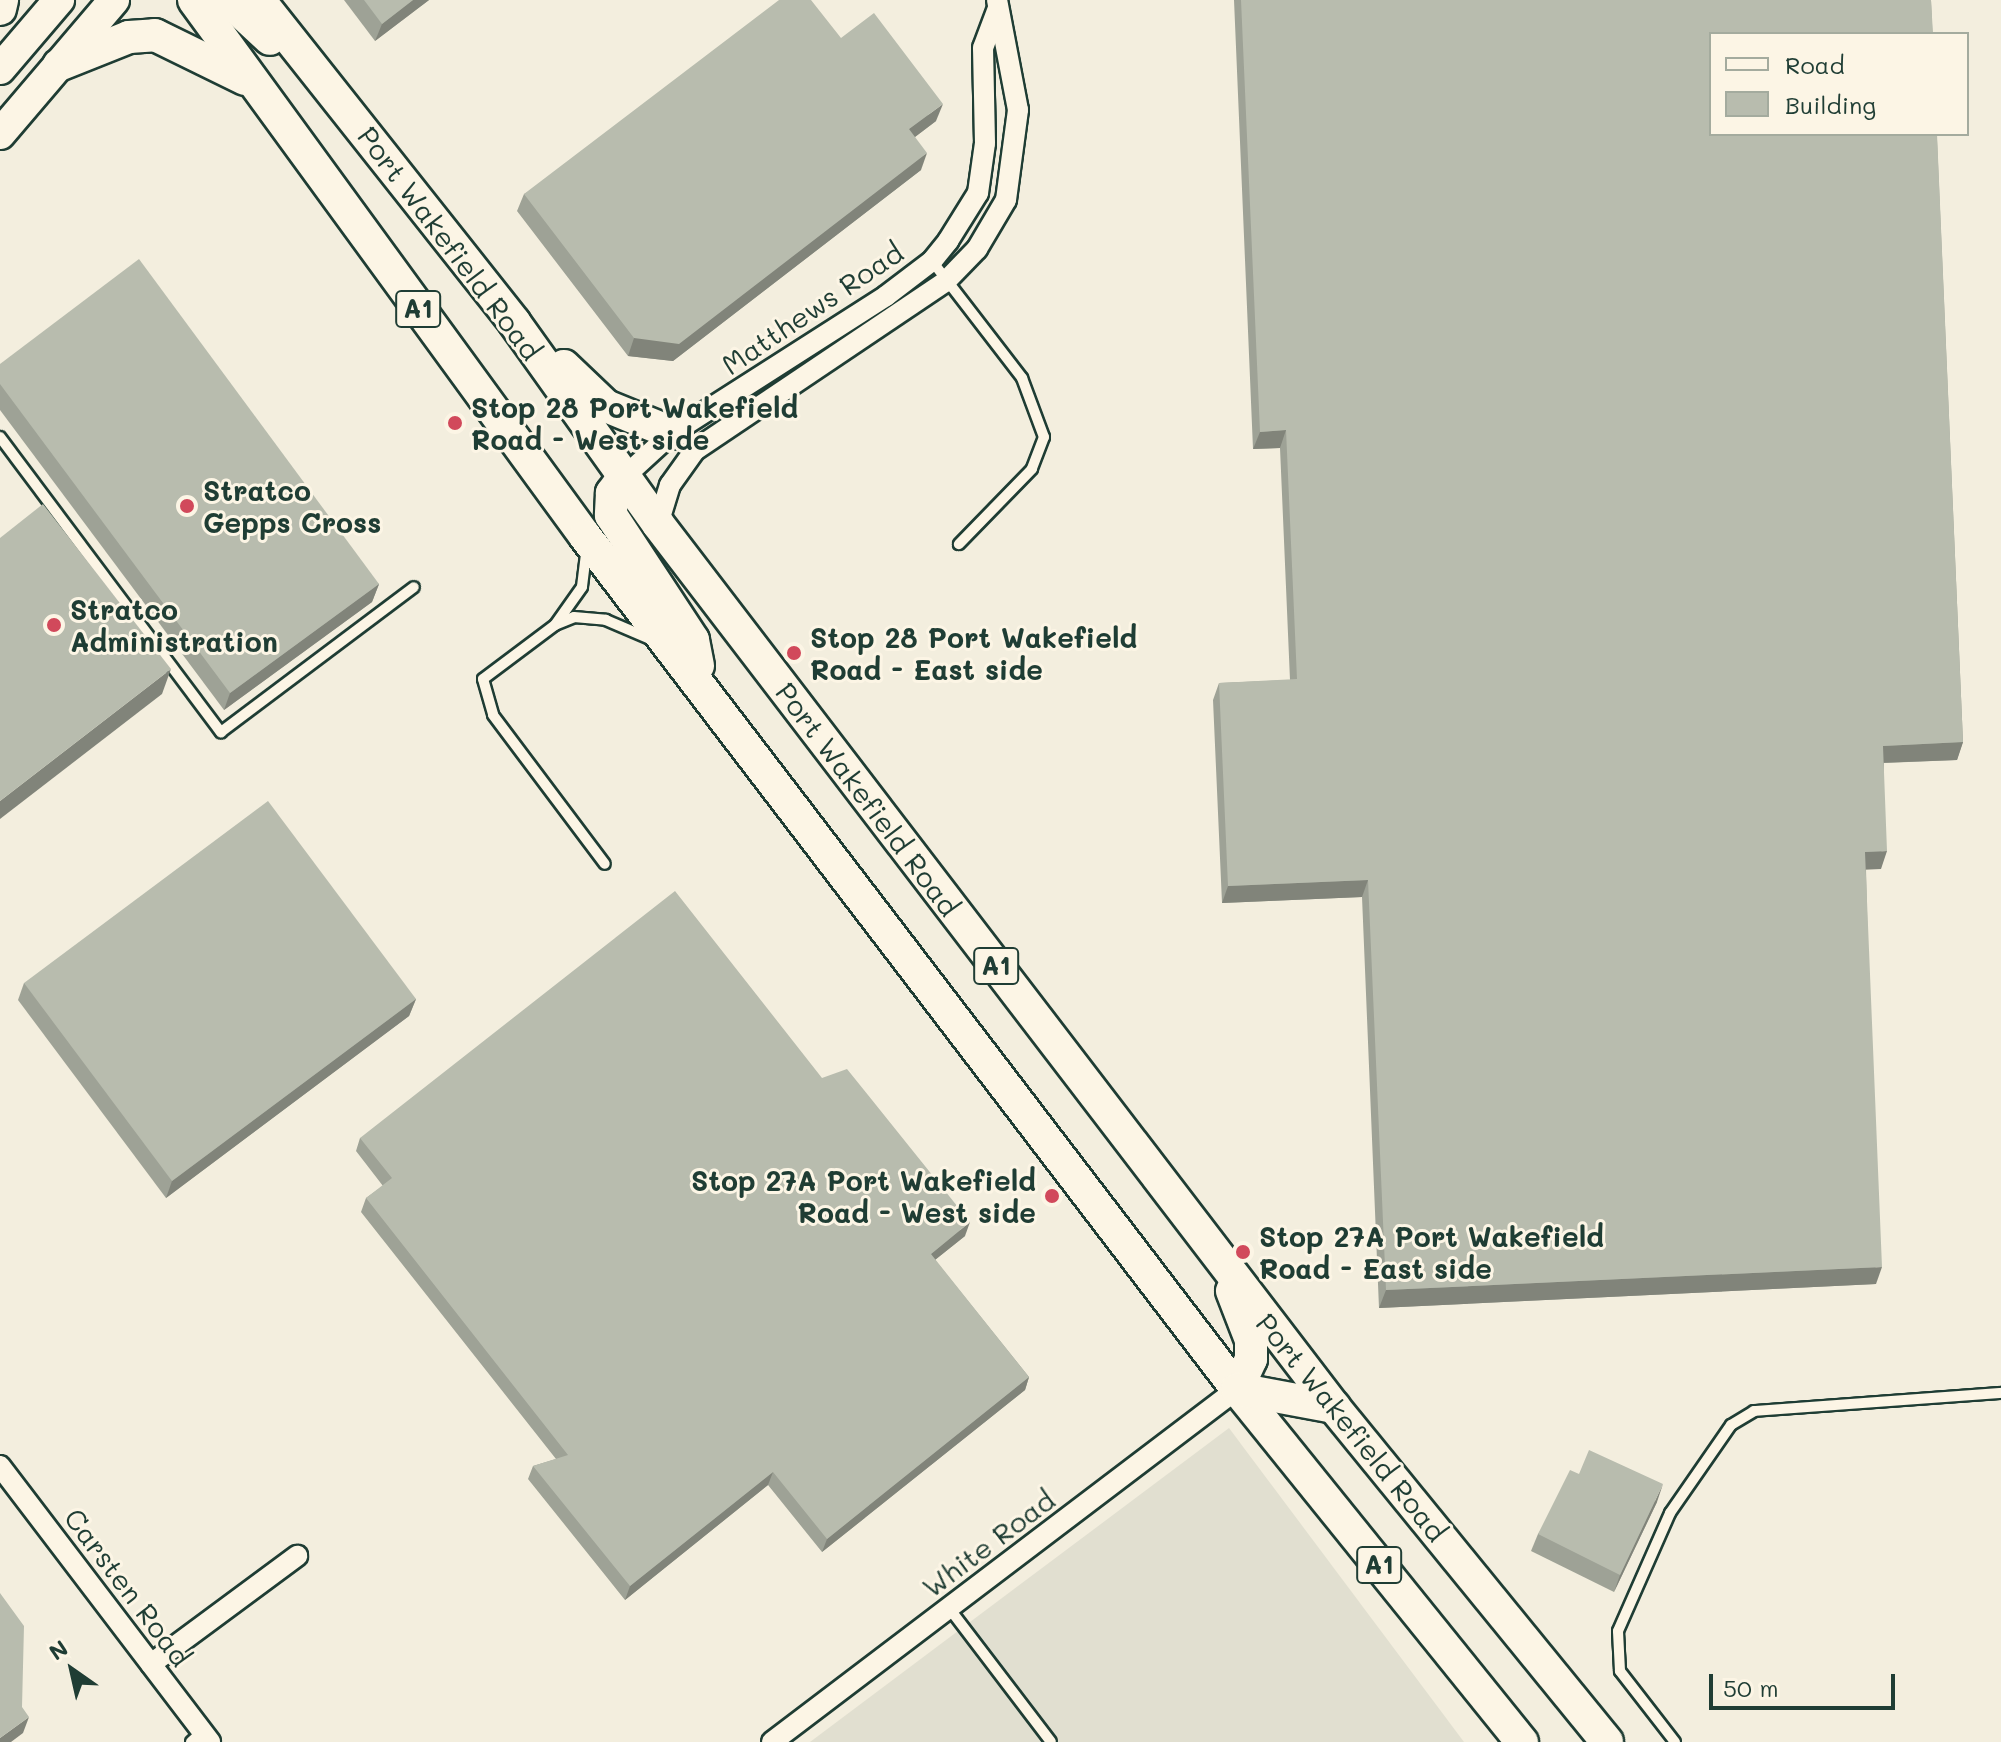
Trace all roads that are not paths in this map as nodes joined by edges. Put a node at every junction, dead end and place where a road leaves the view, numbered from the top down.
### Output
1 (2, 0) edge
2 (59, 0) edge
3 (114, 0) edge
4 (194, 0) edge
5 (228, 0) edge
6 (259, 0) edge
7 (998, 4) edge
8 (0, 9) edge
9 (59, 65) junction
10 (0, 69) edge
11 (252, 82) junction
12 (353, 117) junction
13 (0, 134) edge
14 (932, 261) junction
15 (945, 282) junction
16 (514, 322) junction
17 (672, 433) junction
18 (0, 437) edge
19 (623, 478) junction
20 (658, 524) junction
21 (585, 536) junction
22 (959, 544) dead end
23 (414, 587) dead end
24 (555, 625) junction
25 (671, 645) junction
26 (701, 685) junction
27 (605, 864) dead end
28 (1223, 1263) junction
29 (1237, 1389) junction
30 (2001, 1393) edge
31 (1334, 1407) junction
32 (0, 1466) edge
33 (297, 1556) dead end
34 (949, 1608) junction
35 (151, 1664) junction
36 (201, 1738) edge
37 (772, 1742) edge
38 (1051, 1742) edge
39 (1522, 1742) edge
40 (1607, 1742) edge
41 (1675, 1742) edge

1 - 8 highway
2 - 10 main road
3 - 9 main road
4 - 11 highway, A1
5 - 12 highway
6 - 12 highway, Port Wakefield Road / A1
7 - 14 street, Matthews Road
7 - 15 street, Matthews Road
9 - 11 highway
9 - 13 main road
11 - 21 highway, A1
12 - 16 highway, Port Wakefield Road / A1
14 - 15 lane
14 - 17 street, Matthews Road
15 - 20 street, Matthews Road
15 - 22 lane
16 - 17 highway
16 - 19 highway, Port Wakefield Road / A1
17 - 19 street, Matthews Road
18 - 23 lane
19 - 20 highway, Port Wakefield Road / A1
19 - 26 highway
20 - 28 highway, Port Wakefield Road / A1
21 - 24 lane
21 - 25 highway, A1
24 - 25 lane
24 - 27 lane
25 - 26 highway, A1
26 - 29 highway, A1
28 - 29 highway
28 - 31 highway, Port Wakefield Road / A1
29 - 31 highway
29 - 34 street, White Road
29 - 39 highway, A1
30 - 41 lane
31 - 40 highway, Port Wakefield Road / A1
32 - 35 street, Carsten Road
33 - 35 street
34 - 37 street, White Road
34 - 38 lane
35 - 36 street, Carsten Road

